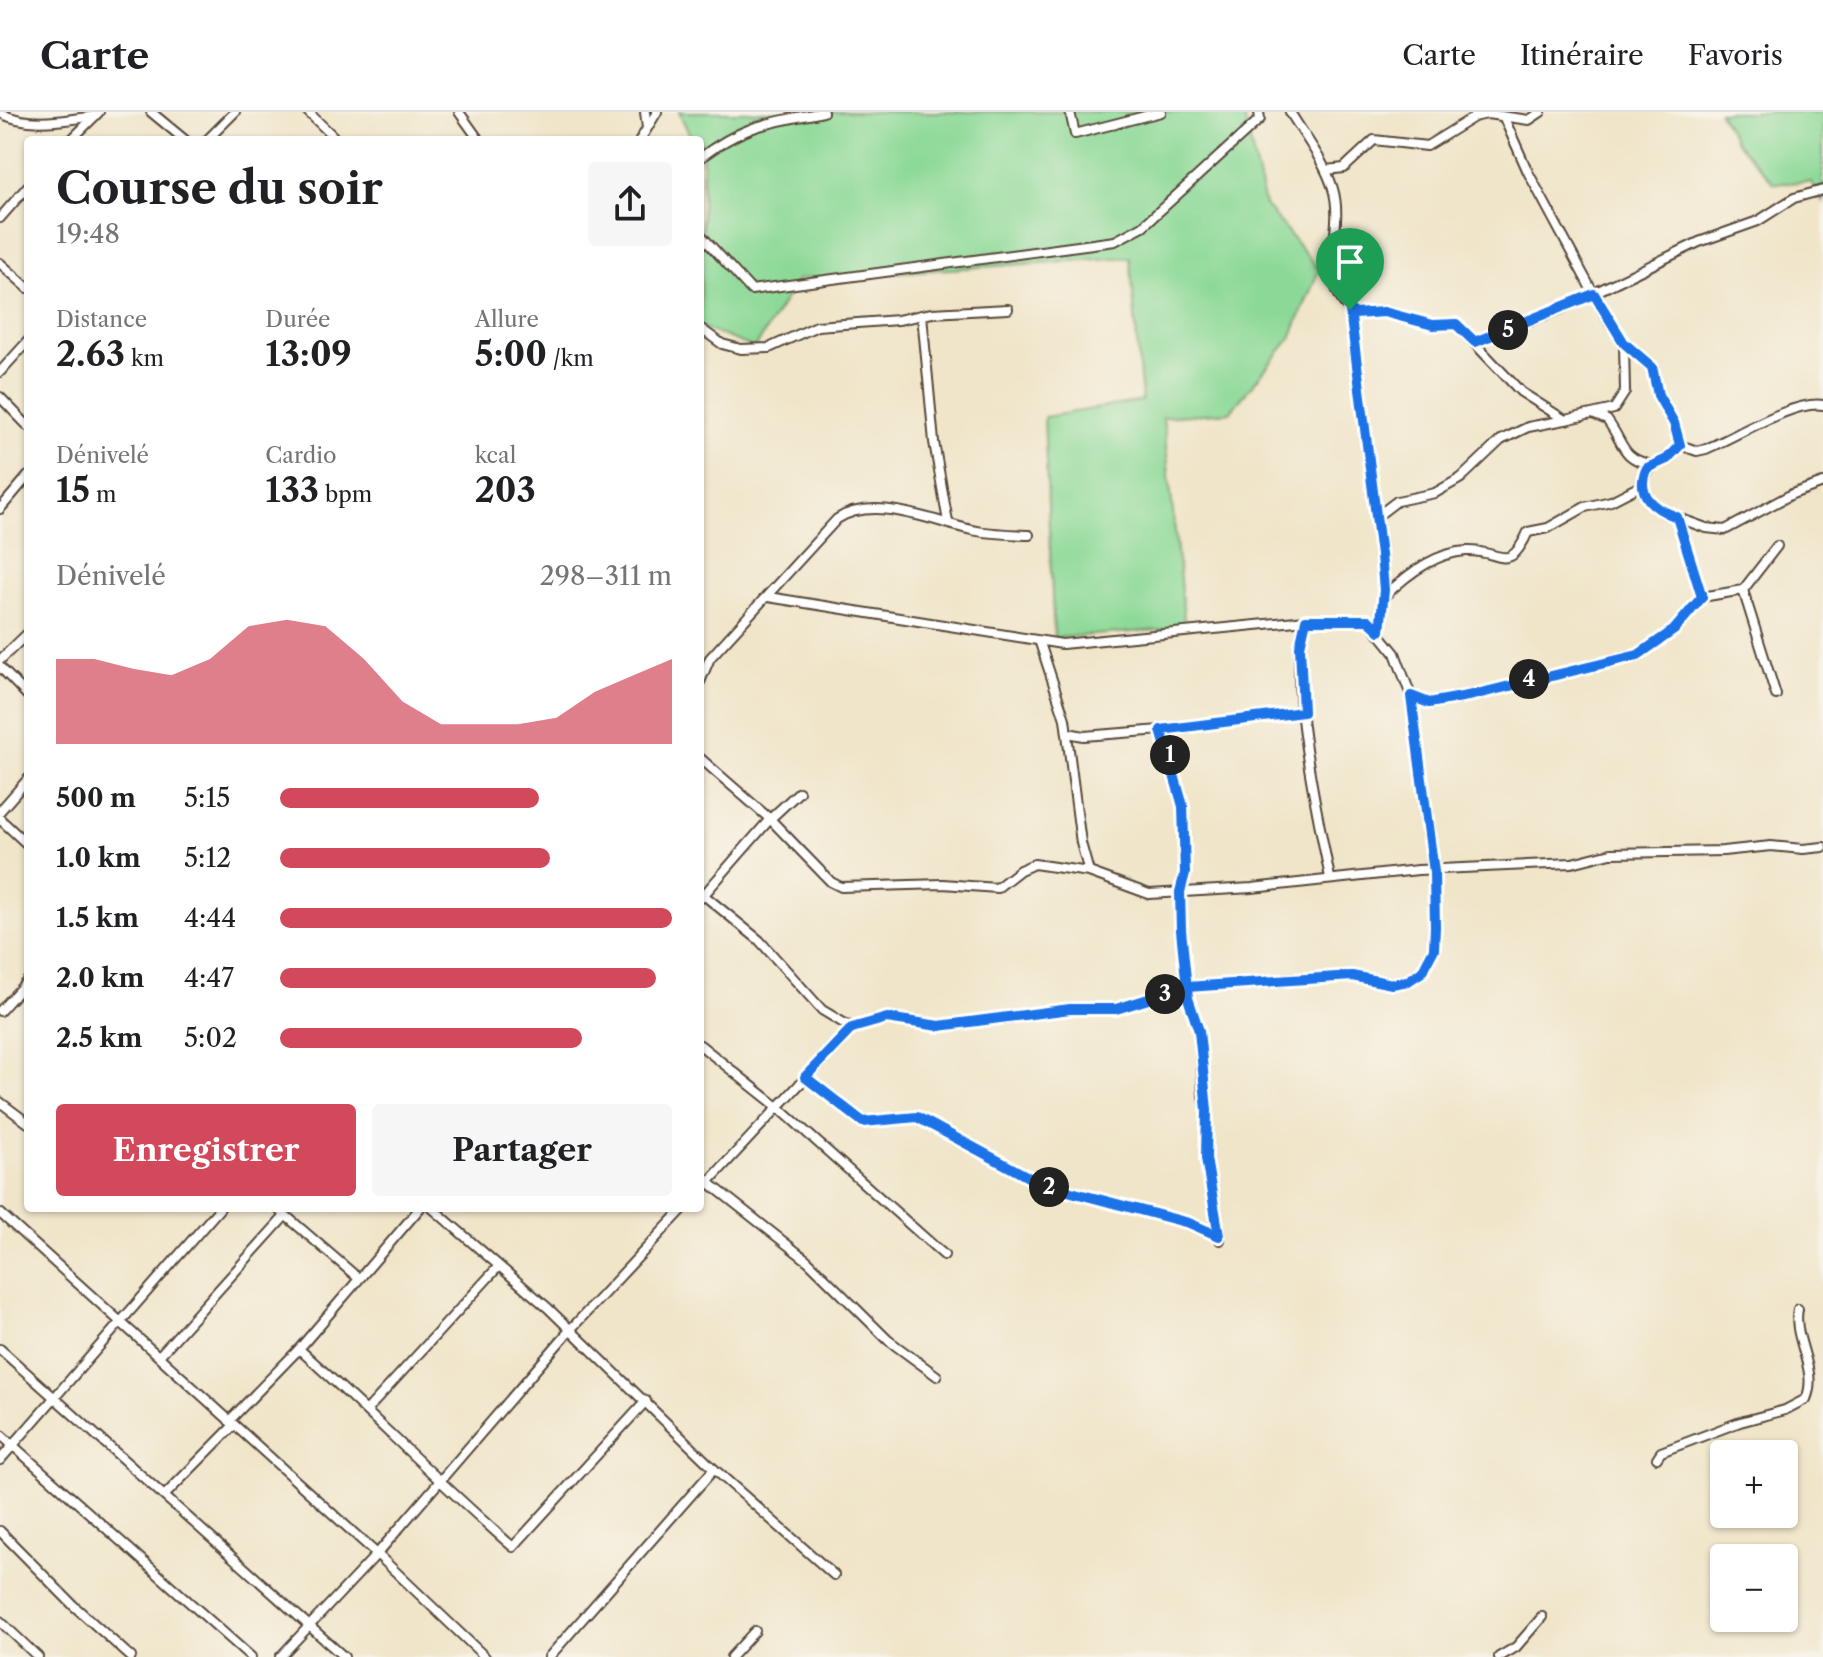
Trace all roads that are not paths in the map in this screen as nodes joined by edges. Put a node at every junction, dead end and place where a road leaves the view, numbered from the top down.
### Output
1 (151, 112) edge
2 (235, 112) edge
3 (308, 112) edge
4 (459, 112) edge
5 (645, 112) edge
6 (657, 112) edge
7 (823, 112) edge
8 (1070, 112) edge
9 (1161, 112) edge
10 (1259, 112) edge
11 (1290, 112) edge
12 (1541, 112) edge
13 (0, 113) edge
14 (97, 114) edge
15 (1504, 118) junction
16 (647, 128) junction
17 (75, 136) edge
18 (180, 136) edge
19 (211, 136) edge
20 (333, 136) edge
21 (476, 136) edge
22 (642, 136) edge
23 (704, 155) edge
24 (1326, 170) junction
25 (1823, 190) edge
26 (24, 191) edge
27 (0, 218) edge
28 (704, 238) edge
29 (0, 263) edge
30 (24, 284) edge
31 (1594, 294) junction
32 (1008, 309) dead end
33 (1350, 310) junction
34 (922, 315) junction
35 (704, 331) edge
36 (1475, 342) junction
37 (1624, 343) junction
38 (24, 345) edge
39 (0, 372) edge
40 (0, 397) edge
41 (1823, 405) edge
42 (1594, 415) junction
43 (1565, 420) junction
44 (24, 422) edge
45 (1680, 445) junction
46 (1652, 465) junction
47 (24, 481) edge
48 (1823, 483) edge
49 (1642, 485) junction
50 (0, 509) edge
51 (1376, 517) junction
52 (1677, 517) junction
53 (948, 522) junction
54 (1029, 535) dead end
55 (1777, 546) dead end
56 (1743, 590) junction
57 (768, 597) junction
58 (1383, 597) junction
59 (1702, 597) junction
60 (1306, 620) junction
61 (1380, 631) junction
62 (24, 637) edge
63 (1040, 643) junction
64 (0, 660) edge
65 (0, 667) edge
66 (704, 672) edge
67 (24, 692) edge
68 (1776, 695) dead end
69 (1411, 696) junction
70 (1303, 712) junction
71 (1161, 730) junction
72 (1068, 733) junction
73 (704, 761) edge
74 (24, 784) edge
75 (799, 792) dead end
76 (0, 811) edge
77 (0, 819) edge
78 (770, 819) junction
79 (24, 841) edge
80 (1823, 847) edge
81 (1089, 872) junction
82 (1434, 872) junction
83 (1330, 878) junction
84 (704, 892) edge
85 (1180, 892) junction
86 (704, 897) edge
87 (1187, 987) junction
88 (24, 989) edge
89 (0, 1011) edge
90 (852, 1028) junction
91 (704, 1048) edge
92 (805, 1077) junction
93 (0, 1102) edge
94 (778, 1107) junction
95 (24, 1120) edge
96 (708, 1182) junction
97 (704, 1186) edge
98 (217, 1212) edge
99 (281, 1212) edge
100 (416, 1212) edge
101 (436, 1212) edge
102 (680, 1212) edge
103 (0, 1213) edge
104 (285, 1216) junction
105 (944, 1255) dead end
106 (498, 1267) junction
107 (357, 1277) junction
108 (1798, 1309) dead end
109 (120, 1325) junction
110 (569, 1331) junction
111 (0, 1349) edge
112 (299, 1349) junction
113 (159, 1356) junction
114 (937, 1376) dead end
115 (55, 1397) junction
116 (646, 1401) junction
117 (367, 1410) junction
118 (231, 1423) junction
119 (0, 1434) edge
120 (13, 1446) junction
121 (1657, 1458) dead end
122 (0, 1460) edge
123 (714, 1469) junction
124 (439, 1483) junction
125 (164, 1496) junction
126 (0, 1531) edge
127 (377, 1554) junction
128 (834, 1575) dead end
129 (1542, 1617) dead end
130 (0, 1621) edge
131 (312, 1626) junction
132 (755, 1631) dead end
133 (38, 1657) edge
134 (131, 1657) edge
135 (251, 1657) edge
136 (280, 1657) edge
137 (344, 1657) edge
138 (485, 1657) edge
139 (549, 1657) edge
140 (731, 1657) edge
141 (1499, 1657) edge

1 - 18 street
2 - 19 street
3 - 20 street
4 - 21 street
5 - 16 street
6 - 16 street
7 - 23 street
8 - 9 street
10 - 28 street
11 - 24 street
12 - 15 street
13 - 14 street
14 - 17 street
15 - 24 street
15 - 31 street
16 - 22 street
24 - 33 street
25 - 31 street
26 - 27 street
29 - 30 street
31 - 36 street
31 - 37 street
32 - 34 street
33 - 36 street
33 - 51 street
34 - 35 street
34 - 53 street
36 - 43 street
37 - 42 street
37 - 45 street
38 - 39 street
40 - 44 street
41 - 45 street
42 - 43 street
42 - 46 street
43 - 51 street
45 - 46 street
46 - 49 street
47 - 50 street
48 - 52 street
49 - 52 street
49 - 58 street
51 - 58 street
52 - 59 street
53 - 54 street
53 - 57 street
55 - 56 street
56 - 59 street
56 - 68 street
57 - 63 street
57 - 66 street
58 - 61 street
59 - 69 street
60 - 61 street
60 - 63 street
60 - 70 street
61 - 69 street
62 - 64 street
63 - 72 street
65 - 67 street
69 - 82 street
70 - 71 street
70 - 83 street
71 - 72 street
71 - 85 street
72 - 81 street
73 - 78 street
74 - 76 street
75 - 78 street
77 - 79 street
78 - 81 street
78 - 84 street
80 - 82 street
81 - 85 street
82 - 83 street
82 - 87 street
83 - 85 street
85 - 87 street
86 - 90 street
87 - 90 street
87 - 92 street
88 - 89 street
90 - 92 street
91 - 94 street
92 - 94 street
93 - 95 street
94 - 96 street
94 - 105 street
96 - 97 street
96 - 114 street
98 - 109 street
99 - 104 street
100 - 107 street
101 - 106 street
102 - 110 street
103 - 109 street
104 - 107 street
104 - 113 street
106 - 110 street
106 - 117 street
107 - 112 street
108 - 121 street
109 - 113 street
109 - 115 street
110 - 116 street
110 - 124 street
111 - 115 street
112 - 117 street
112 - 118 street
113 - 118 street
115 - 120 street
115 - 125 street
116 - 123 street
116 - 124 street
117 - 124 street
118 - 125 street
118 - 127 street
119 - 120 street
120 - 122 street
120 - 135 street
123 - 128 street
123 - 139 street
124 - 127 street
125 - 131 street
126 - 134 street
127 - 131 street
127 - 138 street
129 - 141 street
130 - 133 street
131 - 136 street
131 - 137 street
132 - 140 street

